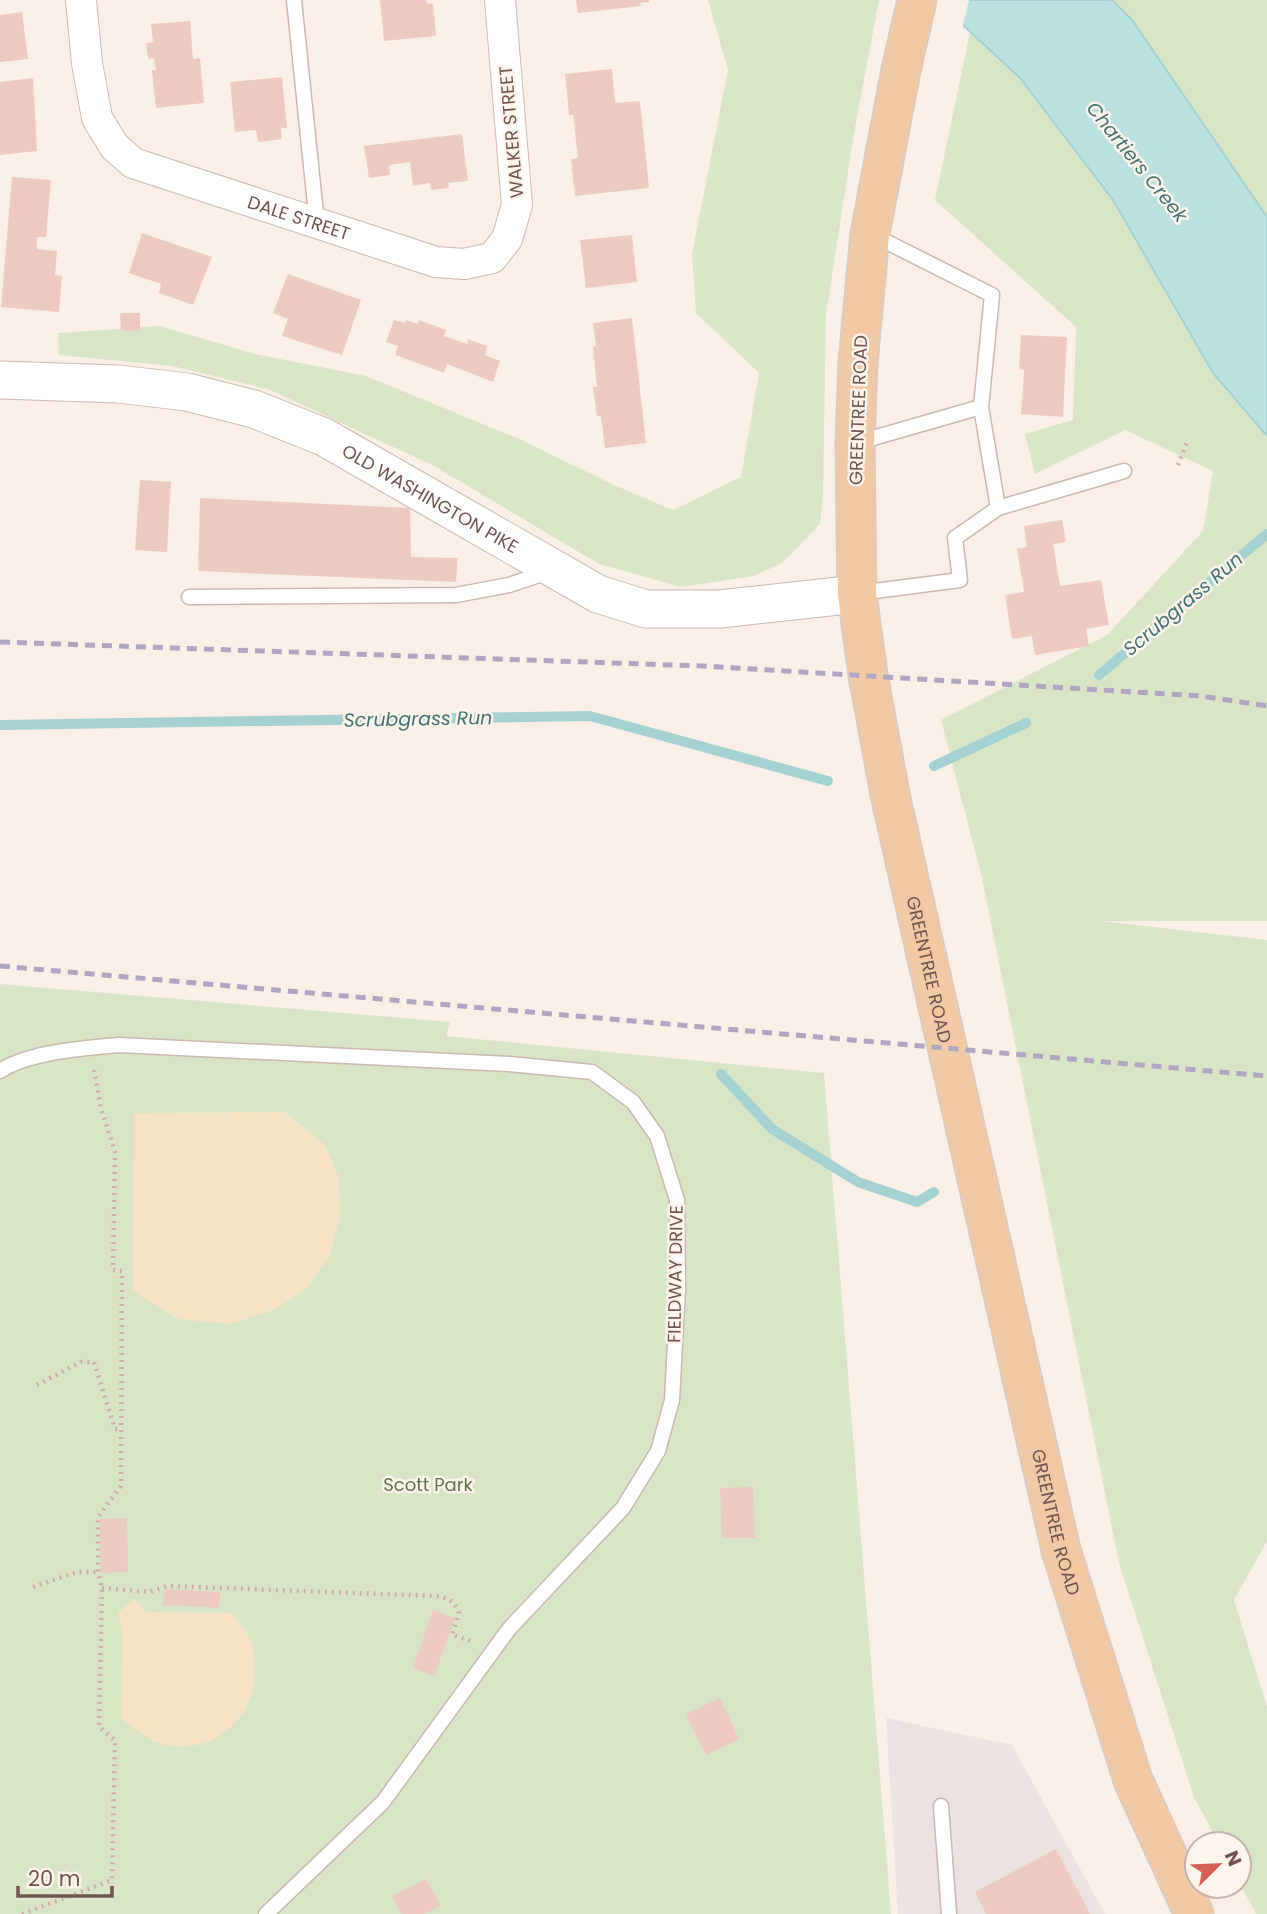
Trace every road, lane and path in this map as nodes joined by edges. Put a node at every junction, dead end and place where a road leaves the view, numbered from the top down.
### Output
1 (81, 0) edge
2 (293, 0) edge
3 (500, 0) edge
4 (917, 0) edge
5 (317, 223) junction
6 (870, 234) junction
7 (492, 258) joint
8 (0, 380) edge
9 (981, 407) junction
10 (1187, 442) dead end
11 (855, 443) junction
12 (1178, 466) dead end
13 (1124, 471) dead end
14 (998, 508) junction
15 (556, 570) junction
16 (857, 594) junction
17 (189, 597) dead end
18 (90, 1048) junction
19 (0, 1071) edge
20 (37, 1385) dead end
21 (121, 1430) junction
22 (99, 1572) junction
23 (33, 1587) dead end
24 (102, 1588) junction
25 (494, 1649) junction
26 (941, 1806) dead end
27 (22, 1914) edge
28 (266, 1914) edge
29 (948, 1914) edge
30 (1194, 1914) edge

1 - 5 street, DALE STREET
2 - 5 lane
3 - 7 street, WALKER STREET
4 - 6 main road, GREENTREE ROAD
5 - 7 street, DALE STREET
6 - 9 lane
6 - 11 main road, GREENTREE ROAD
8 - 15 street, OLD WASHINGTON PIKE
9 - 11 lane
9 - 14 lane
10 - 12 path
11 - 16 main road, GREENTREE ROAD
13 - 14 lane
14 - 16 lane
15 - 16 street, OLD WASHINGTON PIKE
15 - 17 lane
16 - 30 main road, GREENTREE ROAD
18 - 19 lane, FIELDWAY DRIVE
18 - 21 path
18 - 25 lane, FIELDWAY DRIVE
20 - 21 path
21 - 22 path
22 - 23 path
22 - 24 path
24 - 25 path
24 - 27 path
25 - 28 lane, FIELDWAY DRIVE
26 - 29 lane

